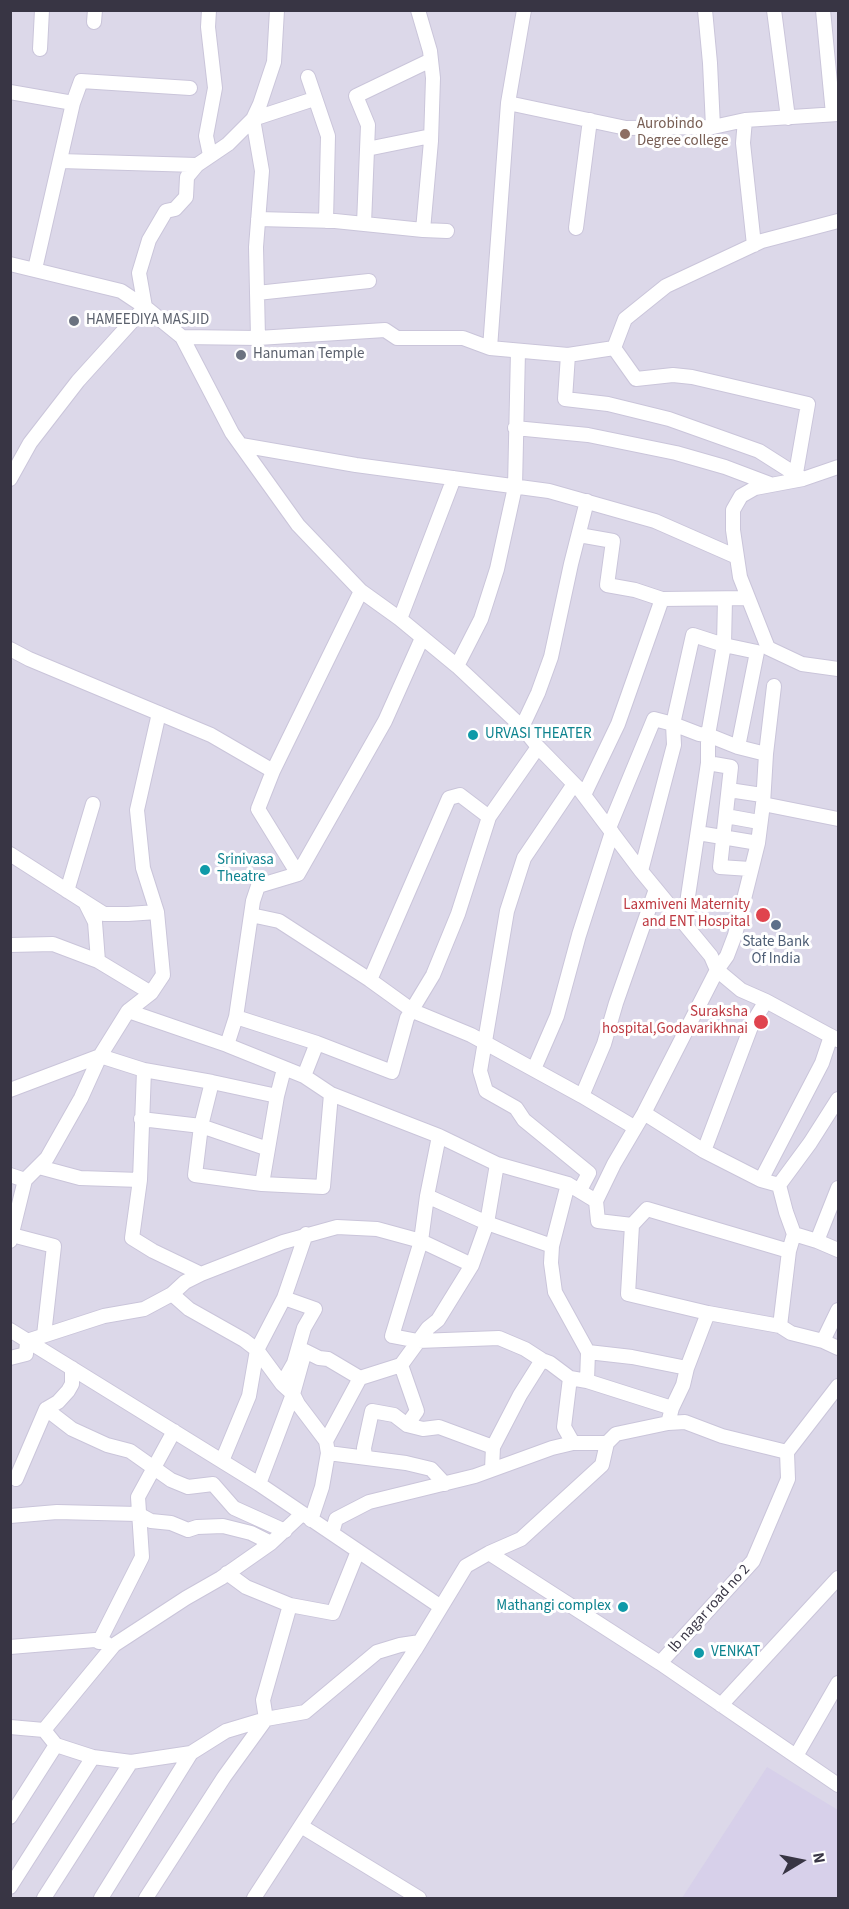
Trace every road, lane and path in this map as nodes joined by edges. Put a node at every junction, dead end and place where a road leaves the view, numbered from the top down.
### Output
1 (42, 10) edge
2 (209, 10) edge
3 (418, 10) edge
4 (524, 10) edge
5 (705, 10) edge
6 (774, 10) edge
7 (823, 10) edge
8 (280, 11) edge
9 (39, 49) dead end
10 (431, 60) junction
11 (308, 77) dead end
12 (190, 88) dead end
13 (10, 92) edge
14 (314, 99) junction
15 (73, 103) junction
16 (508, 103) junction
17 (836, 114) edge
18 (788, 118) junction
19 (253, 119) junction
20 (590, 120) junction
21 (745, 120) junction
22 (713, 127) junction
23 (431, 136) junction
24 (367, 149) junction
25 (210, 155) junction
26 (60, 161) junction
27 (197, 165) junction
28 (258, 219) junction
29 (326, 221) junction
30 (838, 221) edge
31 (364, 224) junction
32 (576, 228) dead end
33 (423, 230) junction
34 (447, 231) dead end
35 (754, 245) junction
36 (10, 264) edge
37 (35, 269) junction
38 (369, 281) dead end
39 (256, 293) junction
40 (145, 307) junction
41 (182, 337) junction
42 (258, 338) junction
43 (490, 348) junction
44 (614, 348) junction
45 (518, 351) junction
46 (568, 355) junction
47 (515, 428) junction
48 (241, 445) junction
49 (838, 467) edge
50 (799, 476) junction
51 (454, 478) junction
52 (10, 479) edge
53 (770, 484) junction
54 (515, 487) junction
55 (587, 501) junction
56 (579, 535) junction
57 (737, 557) junction
58 (361, 591) junction
59 (725, 598) junction
60 (748, 598) junction
61 (662, 599) junction
62 (400, 620) junction
63 (422, 638) junction
64 (724, 645) junction
65 (10, 649) edge
66 (457, 666) junction
67 (838, 669) edge
68 (774, 686) dead end
69 (159, 713) junction
70 (673, 724) junction
71 (522, 727) junction
72 (708, 735) junction
73 (648, 738) junction
74 (674, 745) junction
75 (537, 747) junction
76 (738, 747) junction
77 (766, 754) junction
78 (708, 763) junction
79 (273, 771) junction
80 (574, 784) junction
81 (729, 790) junction
82 (584, 795) junction
83 (762, 800) junction
84 (93, 804) dead end
85 (726, 816) junction
86 (489, 817) junction
87 (838, 819) edge
88 (759, 822) junction
89 (610, 830) junction
90 (698, 833) junction
91 (724, 836) junction
92 (758, 843) junction
93 (10, 854) edge
94 (750, 869) junction
95 (641, 871) junction
96 (298, 874) junction
97 (656, 889) junction
98 (67, 891) junction
99 (85, 902) junction
100 (157, 912) junction
101 (251, 915) junction
102 (684, 923) junction
103 (10, 945) edge
104 (98, 961) junction
105 (717, 970) junction
106 (370, 980) junction
107 (151, 993) junction
108 (766, 1001) junction
109 (128, 1011) junction
110 (413, 1011) junction
111 (236, 1017) junction
112 (835, 1038) edge
113 (483, 1042) junction
114 (317, 1043) junction
115 (227, 1045) junction
116 (100, 1056) junction
117 (284, 1069) junction
118 (534, 1069) junction
119 (144, 1070) junction
120 (304, 1076) junction
121 (212, 1082) junction
122 (10, 1090) edge
123 (332, 1094) junction
124 (277, 1096) junction
125 (582, 1096) junction
126 (838, 1099) edge
127 (644, 1113) junction
128 (141, 1119) junction
129 (201, 1126) junction
130 (633, 1127) junction
131 (439, 1136) junction
132 (268, 1149) junction
133 (704, 1151) junction
134 (497, 1164) junction
135 (39, 1167) junction
136 (10, 1175) edge
137 (25, 1180) junction
138 (140, 1180) junction
139 (760, 1180) junction
140 (262, 1184) junction
141 (779, 1185) junction
142 (574, 1187) junction
143 (838, 1188) edge
144 (427, 1196) junction
145 (596, 1201) junction
146 (487, 1223) junction
147 (632, 1225) junction
148 (306, 1234) junction
149 (794, 1234) junction
150 (11, 1238) edge
151 (421, 1241) junction
152 (817, 1241) junction
153 (552, 1246) junction
154 (838, 1250) edge
155 (789, 1251) junction
156 (472, 1265) junction
157 (201, 1274) junction
158 (172, 1294) junction
159 (284, 1298) junction
160 (838, 1310) edge
161 (708, 1312) junction
162 (780, 1326) junction
163 (10, 1330) edge
164 (44, 1335) junction
165 (27, 1341) junction
166 (418, 1341) junction
167 (823, 1341) junction
168 (838, 1348) edge
169 (257, 1350) junction
170 (302, 1351) junction
171 (588, 1352) junction
172 (10, 1358) edge
173 (542, 1360) junction
174 (401, 1365) junction
175 (72, 1368) junction
176 (687, 1368) junction
177 (360, 1378) junction
178 (570, 1378) junction
179 (587, 1381) junction
180 (282, 1384) junction
181 (838, 1386) edge
182 (293, 1394) junction
183 (672, 1408) junction
184 (46, 1409) junction
185 (668, 1423) junction
186 (407, 1425) junction
187 (174, 1431) junction
188 (573, 1443) junction
189 (607, 1443) junction
190 (327, 1447) junction
191 (493, 1447) junction
192 (787, 1452) junction
193 (365, 1457) junction
194 (222, 1461) junction
195 (153, 1468) junction
196 (492, 1469) junction
197 (15, 1470) edge
198 (259, 1484) junction
199 (445, 1484) junction
200 (138, 1514) junction
201 (10, 1516) edge
202 (306, 1517) junction
203 (285, 1532) junction
204 (332, 1533) junction
205 (271, 1543) junction
206 (358, 1551) junction
207 (489, 1553) junction
208 (227, 1573) junction
209 (838, 1578) edge
210 (290, 1605) junction
211 (441, 1607) junction
212 (99, 1642) junction
213 (420, 1642) junction
214 (114, 1645) junction
215 (10, 1647) edge
216 (660, 1663) junction
217 (838, 1683) edge
218 (721, 1705) junction
219 (266, 1719) junction
220 (11, 1727) edge
221 (44, 1730) junction
222 (56, 1745) junction
223 (191, 1753) junction
224 (93, 1756) junction
225 (796, 1756) junction
226 (131, 1762) junction
227 (838, 1785) edge
228 (10, 1817) edge
229 (301, 1826) junction
230 (10, 1887) edge
231 (44, 1899) edge
232 (101, 1899) edge
233 (146, 1899) edge
234 (254, 1899) edge
235 (419, 1899) edge

1 - 9 street
2 - 25 street
3 - 10 street
4 - 16 street
5 - 22 street
6 - 18 street
7 - 17 street
8 - 19 street
10 - 23 street
10 - 24 street
11 - 14 street
12 - 15 street
13 - 15 street
14 - 19 street
14 - 29 street
15 - 26 street
16 - 20 street
16 - 43 street
17 - 18 street
18 - 21 street
19 - 25 street
19 - 28 street
20 - 22 street
20 - 32 street
21 - 22 street
21 - 35 street
23 - 24 street
23 - 33 street
24 - 31 street
25 - 27 street
26 - 27 street
26 - 37 street
27 - 40 street
28 - 29 street
28 - 39 street
29 - 31 street
30 - 35 street
31 - 33 street
33 - 34 street
35 - 44 street
36 - 37 street
37 - 40 street
38 - 39 street
39 - 42 street
40 - 41 street
40 - 52 street
41 - 42 street
41 - 48 street
42 - 43 street
43 - 45 street
44 - 46 street
44 - 50 street
45 - 46 street
45 - 47 street
46 - 50 street
47 - 53 street
47 - 54 street
48 - 51 street
48 - 58 street
49 - 50 street
50 - 53 street
51 - 54 street
51 - 62 street
53 - 57 street
54 - 55 street
54 - 66 street
55 - 56 street
55 - 57 street
56 - 61 street
56 - 71 street
57 - 60 street
58 - 62 street
58 - 79 street
59 - 60 street
59 - 61 street
59 - 64 street
60 - 67 street
61 - 82 street
62 - 63 street
63 - 66 street
63 - 96 street
64 - 70 street
64 - 72 street
64 - 76 street
65 - 69 street
66 - 71 street
68 - 77 street
69 - 79 street
69 - 100 street
70 - 72 street
70 - 73 street
70 - 74 street
71 - 75 street
72 - 76 street
72 - 78 street
73 - 74 street
73 - 89 street
74 - 95 street
75 - 80 street
75 - 86 street
76 - 77 street
77 - 83 street
78 - 81 street
78 - 90 street
79 - 96 street
80 - 82 street
80 - 113 street
81 - 83 street
81 - 85 street
82 - 89 street
83 - 87 street
83 - 88 street
84 - 98 street
85 - 88 street
85 - 91 street
86 - 106 street
86 - 110 street
88 - 92 street
89 - 95 street
89 - 118 street
90 - 91 street
90 - 102 street
91 - 92 street
91 - 94 street
92 - 94 street
93 - 98 street
94 - 105 street
95 - 97 street
96 - 101 street
97 - 102 street
97 - 125 street
98 - 99 street
99 - 100 street
99 - 104 street
100 - 107 street
101 - 106 street
101 - 111 street
102 - 105 street
103 - 104 street
104 - 107 street
105 - 108 street
105 - 127 street
106 - 110 street
107 - 109 street
108 - 112 street
108 - 133 street
109 - 115 street
109 - 116 street
110 - 113 street
110 - 114 street
111 - 114 street
111 - 115 street
112 - 139 street
113 - 118 street
113 - 142 street
114 - 120 street
115 - 117 street
116 - 119 street
116 - 122 street
116 - 135 street
117 - 120 street
117 - 124 street
118 - 125 street
119 - 121 street
119 - 128 street
120 - 123 street
121 - 124 street
121 - 129 street
123 - 131 street
123 - 140 street
124 - 132 street
125 - 130 street
126 - 141 street
127 - 130 street
127 - 133 street
128 - 129 street
128 - 138 street
129 - 132 street
129 - 140 street
130 - 145 street
131 - 134 street
131 - 144 street
132 - 140 street
133 - 139 street
134 - 142 street
134 - 146 street
135 - 137 street
135 - 138 street
136 - 137 street
137 - 150 street
138 - 157 street
139 - 141 street
141 - 149 street
142 - 145 street
142 - 153 street
143 - 152 street
144 - 146 street
144 - 151 street
145 - 147 street
146 - 153 street
146 - 156 street
147 - 155 street
147 - 161 street
148 - 151 street
148 - 157 street
148 - 159 street
149 - 152 street
149 - 155 street
150 - 164 street
151 - 156 street
151 - 166 street
152 - 154 street
153 - 171 street
155 - 162 street
156 - 166 street
157 - 158 street
158 - 164 street
158 - 169 street
159 - 169 street
159 - 170 street
160 - 167 street
161 - 162 street
161 - 176 street
162 - 167 street
163 - 165 street
164 - 165 street
165 - 172 street
165 - 175 street
166 - 173 street
166 - 174 street
167 - 168 street
169 - 180 street
169 - 194 street
170 - 177 street
170 - 180 street
170 - 182 street
171 - 176 street
171 - 179 street
173 - 178 street
173 - 191 street
174 - 177 street
174 - 186 street
175 - 184 street
175 - 187 street
176 - 183 street
177 - 190 street
178 - 179 street
178 - 188 street
179 - 183 street
180 - 182 street
181 - 192 street
182 - 190 street
182 - 198 street
183 - 185 street
184 - 195 street
184 - 197 street
185 - 189 street
185 - 192 street
186 - 191 street
186 - 193 street
187 - 194 street
187 - 195 street
188 - 189 street
188 - 196 street
189 - 207 street
190 - 193 street
190 - 202 street
191 - 196 street
192 - 216 street, lb nagar road no 2
193 - 199 street
194 - 198 street
195 - 200 street
195 - 203 street
196 - 199 street
198 - 202 street
199 - 204 street
200 - 201 street
200 - 205 street
200 - 212 street
202 - 203 street
202 - 204 street
203 - 205 street
204 - 206 street
205 - 208 street
206 - 210 street
206 - 211 street
207 - 211 street
207 - 216 street
208 - 210 street
208 - 214 street
209 - 218 street
210 - 219 street
211 - 213 street
212 - 214 street
212 - 215 street
213 - 219 street
213 - 229 street
214 - 221 street
216 - 218 street
217 - 225 street
218 - 225 street
219 - 223 street
219 - 233 street
220 - 221 street
221 - 222 street
222 - 224 street
222 - 228 street
223 - 226 street
223 - 232 street
224 - 226 street
224 - 230 street
225 - 227 street
226 - 231 street
229 - 234 street
229 - 235 street

